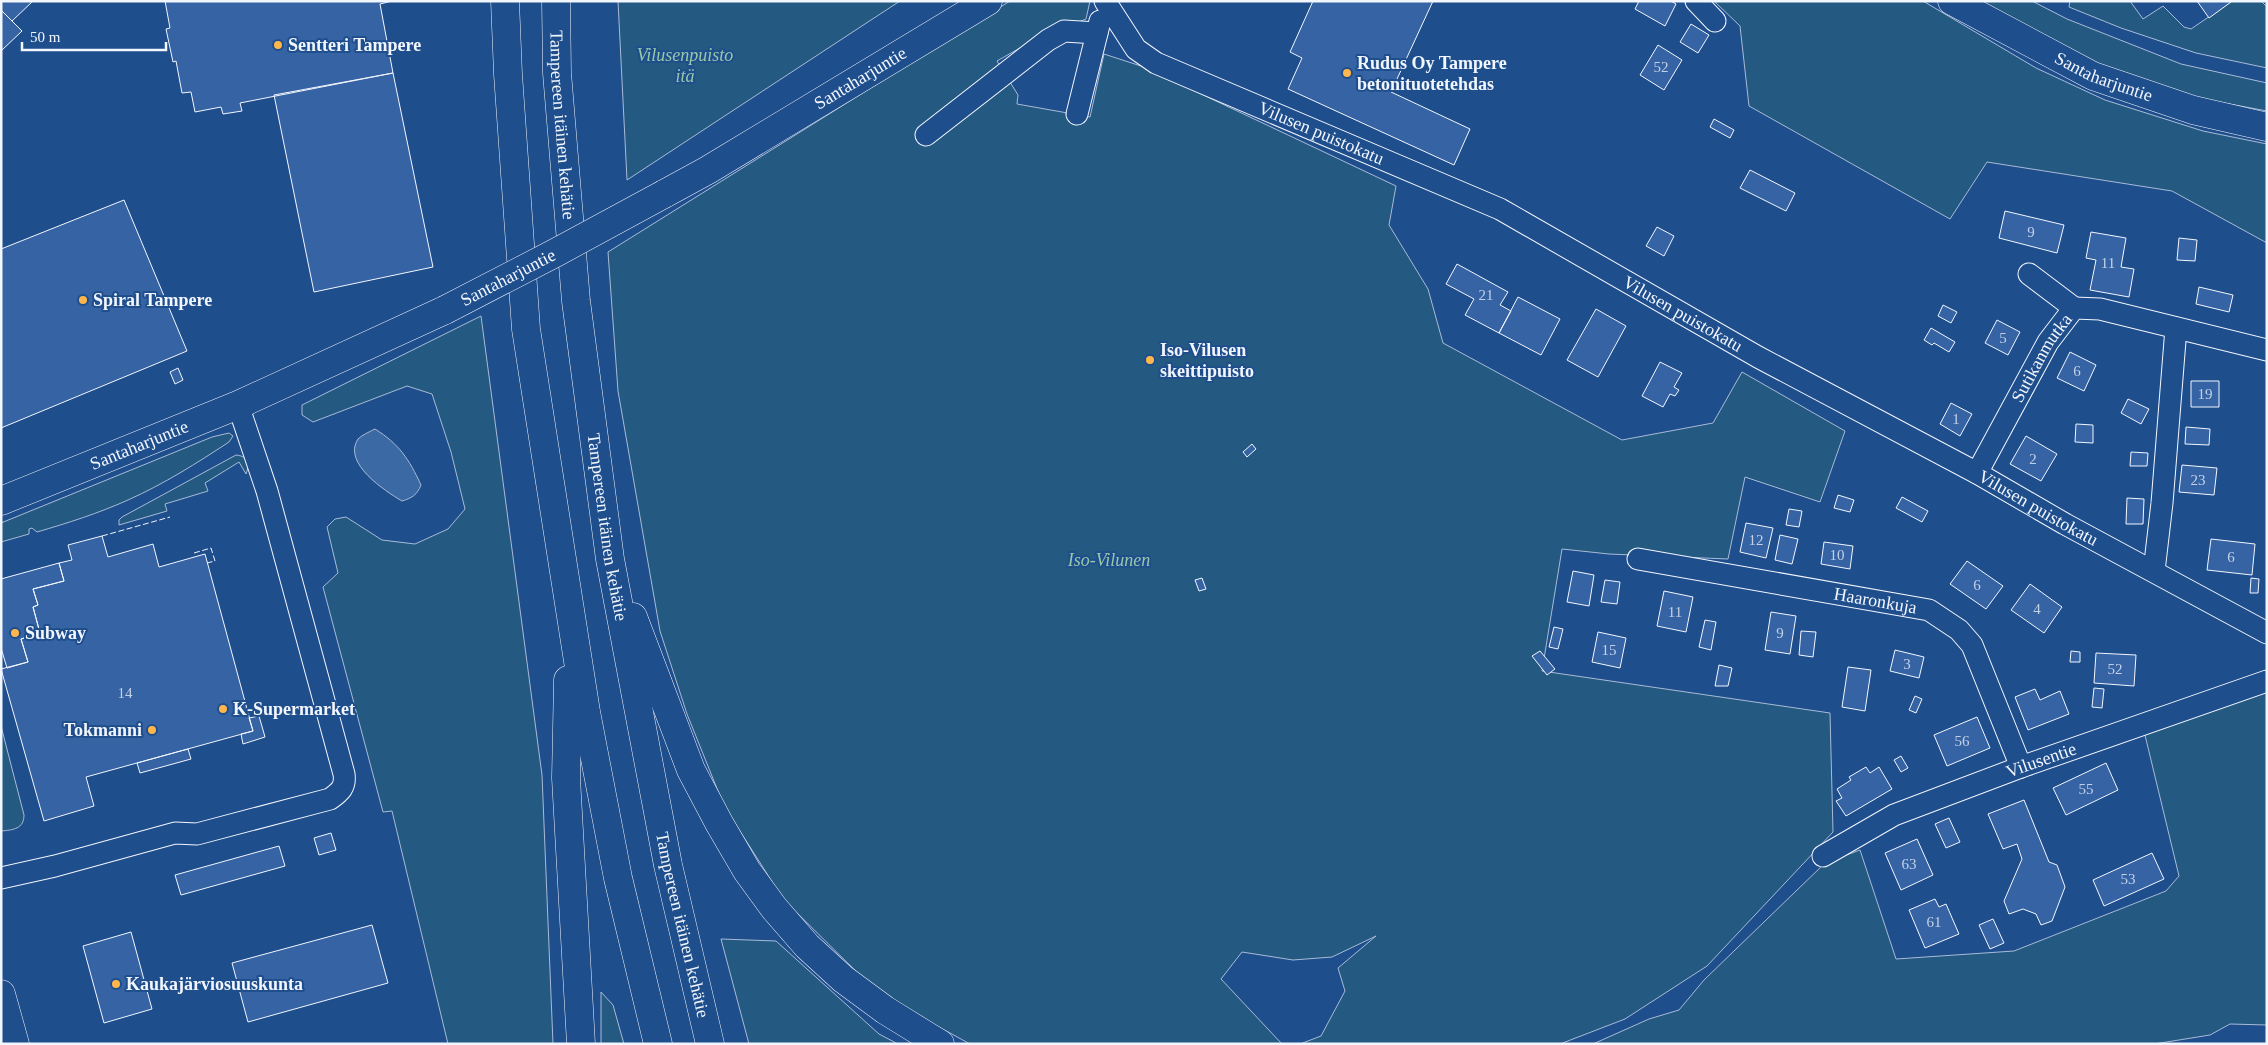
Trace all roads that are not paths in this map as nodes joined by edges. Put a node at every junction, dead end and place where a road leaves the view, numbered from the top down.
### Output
1 (505, 1) edge
2 (556, 1) edge
3 (988, 1) edge
4 (1105, 1) edge
5 (1696, 1) edge
6 (1952, 1) edge
7 (1715, 21) dead end
8 (1097, 33) junction
9 (1077, 114) dead end
10 (2267, 127) edge
11 (926, 135) dead end
12 (2028, 274) dead end
13 (2074, 308) junction
14 (2176, 328) junction
15 (2267, 350) edge
16 (238, 405) junction
17 (1977, 473) junction
18 (1, 501) edge
19 (610, 559) junction
20 (1638, 559) dead end
21 (2154, 571) junction
22 (569, 611) junction
23 (2267, 632) edge
24 (2267, 681) edge
25 (2021, 767) junction
26 (1823, 856) dead end
27 (1, 878) edge
28 (1, 994) edge
29 (15, 1044) edge
30 (581, 1044) edge
31 (658, 1044) edge
32 (710, 1044) edge
33 (940, 1044) edge

1 - 22 main road
2 - 19 main road, Tampereen itäinen kehätie
3 - 16 main road, Santaharjuntie, bridge
4 - 8 street
4 - 17 street, Vilusen puistokatu
5 - 7 street
6 - 10 main road, Santaharjuntie
8 - 9 street
8 - 11 street
12 - 13 street
13 - 14 street, Sutikanmutka
13 - 17 street, Sutikanmutka
14 - 15 street, Sutikanmutka
14 - 21 street
16 - 18 main road, Santaharjuntie
16 - 27 street
17 - 21 street, Vilusen puistokatu
19 - 32 main road, Tampereen itäinen kehätie
19 - 33 main road
20 - 25 street, Haaronkuja
21 - 23 street, Vilusen puistokatu
22 - 30 main road
22 - 31 main road
24 - 25 street, Vilusentie
25 - 26 street, Vilusentie
28 - 29 main road

